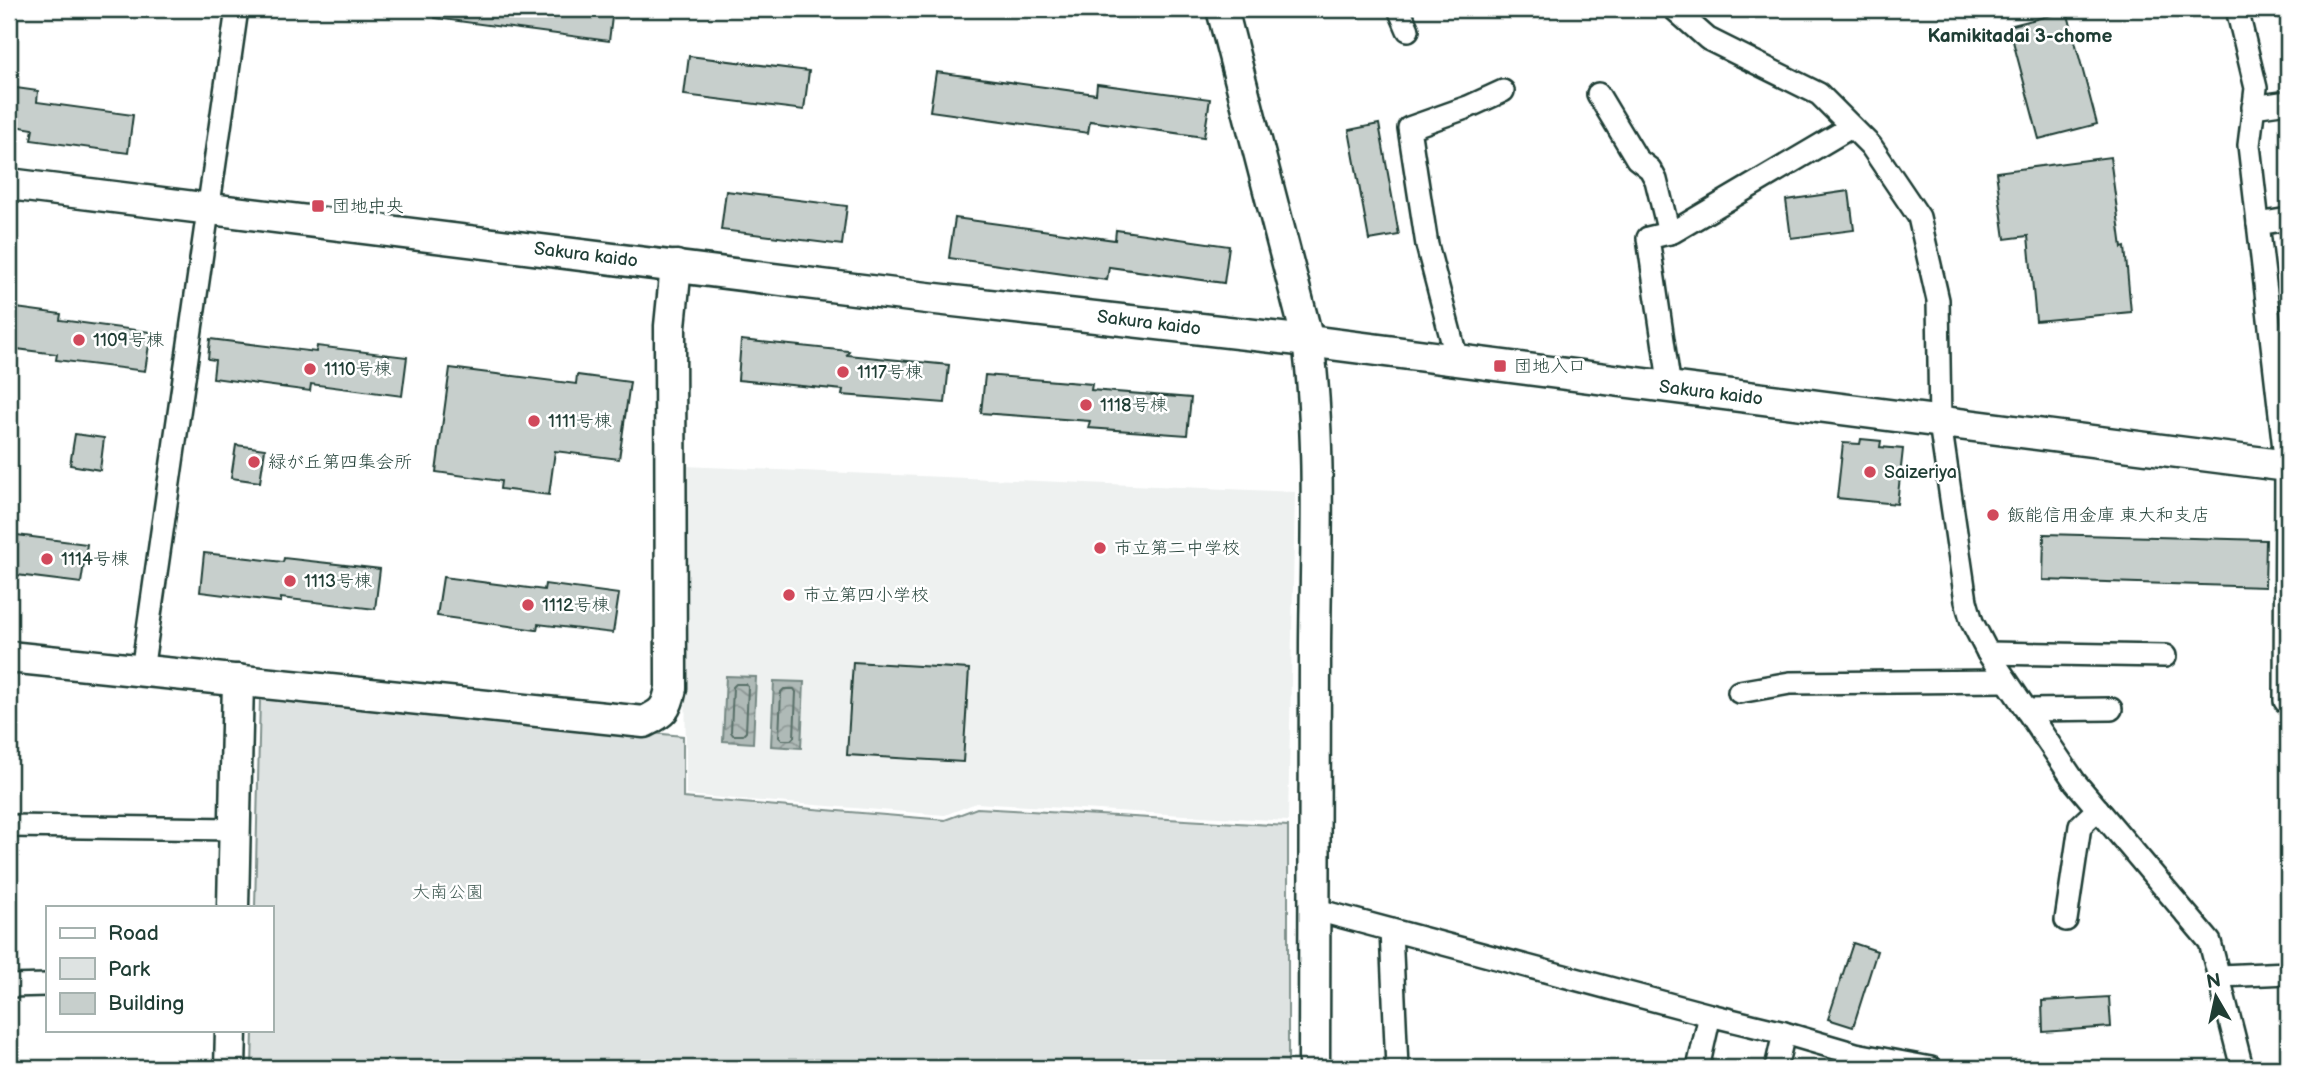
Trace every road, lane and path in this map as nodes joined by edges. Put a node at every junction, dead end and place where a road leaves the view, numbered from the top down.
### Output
1 (237, 9) edge
2 (1222, 9) edge
3 (1399, 9) edge
4 (1674, 9) edge
5 (2237, 9) edge
6 (1408, 30) dead end
7 (1503, 91) dead end
8 (1598, 94) dead end
9 (2288, 102) edge
10 (2253, 107) junction
11 (1851, 127) junction
12 (9, 184) edge
13 (207, 208) junction
14 (2288, 219) edge
15 (2258, 223) junction
16 (1669, 233) junction
17 (676, 266) junction
18 (1308, 341) junction
19 (1457, 360) junction
20 (1670, 388) junction
21 (1940, 423) junction
22 (2287, 466) edge
23 (1988, 653) junction
24 (2165, 656) dead end
25 (9, 657) edge
26 (142, 671) junction
27 (238, 680) junction
28 (2006, 681) junction
29 (1739, 692) dead end
30 (2285, 701) dead end
31 (2111, 709) dead end
32 (2026, 710) junction
33 (2098, 809) junction
34 (9, 826) edge
35 (234, 829) junction
36 (233, 906) edge
37 (1313, 909) junction
38 (2066, 920) dead end
39 (1391, 930) junction
40 (2288, 973) edge
41 (2220, 976) junction
42 (46, 985) edge
43 (9, 986) edge
44 (1710, 1015) junction
45 (231, 1032) edge
46 (1784, 1033) junction
47 (230, 1068) edge
48 (1314, 1068) edge
49 (1397, 1068) edge
50 (1698, 1068) edge
51 (1776, 1068) edge
52 (1931, 1068) edge
53 (2242, 1068) edge

1 - 13 street
2 - 18 street
3 - 6 street
4 - 11 street
5 - 10 street
7 - 19 street
8 - 16 street
9 - 10 street
10 - 15 street
11 - 16 street
11 - 21 street
12 - 13 street, Sakura kaido
13 - 17 street, Sakura kaido
13 - 26 street
14 - 15 street
15 - 22 street
16 - 20 street
17 - 18 street, Sakura kaido
17 - 27 street
18 - 19 street, Sakura kaido
18 - 37 street
19 - 20 street, Sakura kaido
20 - 21 street, Sakura kaido
21 - 22 street, Sakura kaido
21 - 23 street
22 - 30 street
23 - 24 street
23 - 28 street
25 - 26 street
26 - 27 street
27 - 35 street
28 - 29 street
28 - 32 street
31 - 32 street
32 - 33 street
33 - 38 street
33 - 41 street
34 - 35 street
35 - 36 street
37 - 39 street
37 - 48 street
39 - 44 street
39 - 49 street
40 - 41 street
41 - 53 street
42 - 43 street
44 - 46 street
44 - 50 street
45 - 47 street
46 - 51 street
46 - 52 street

